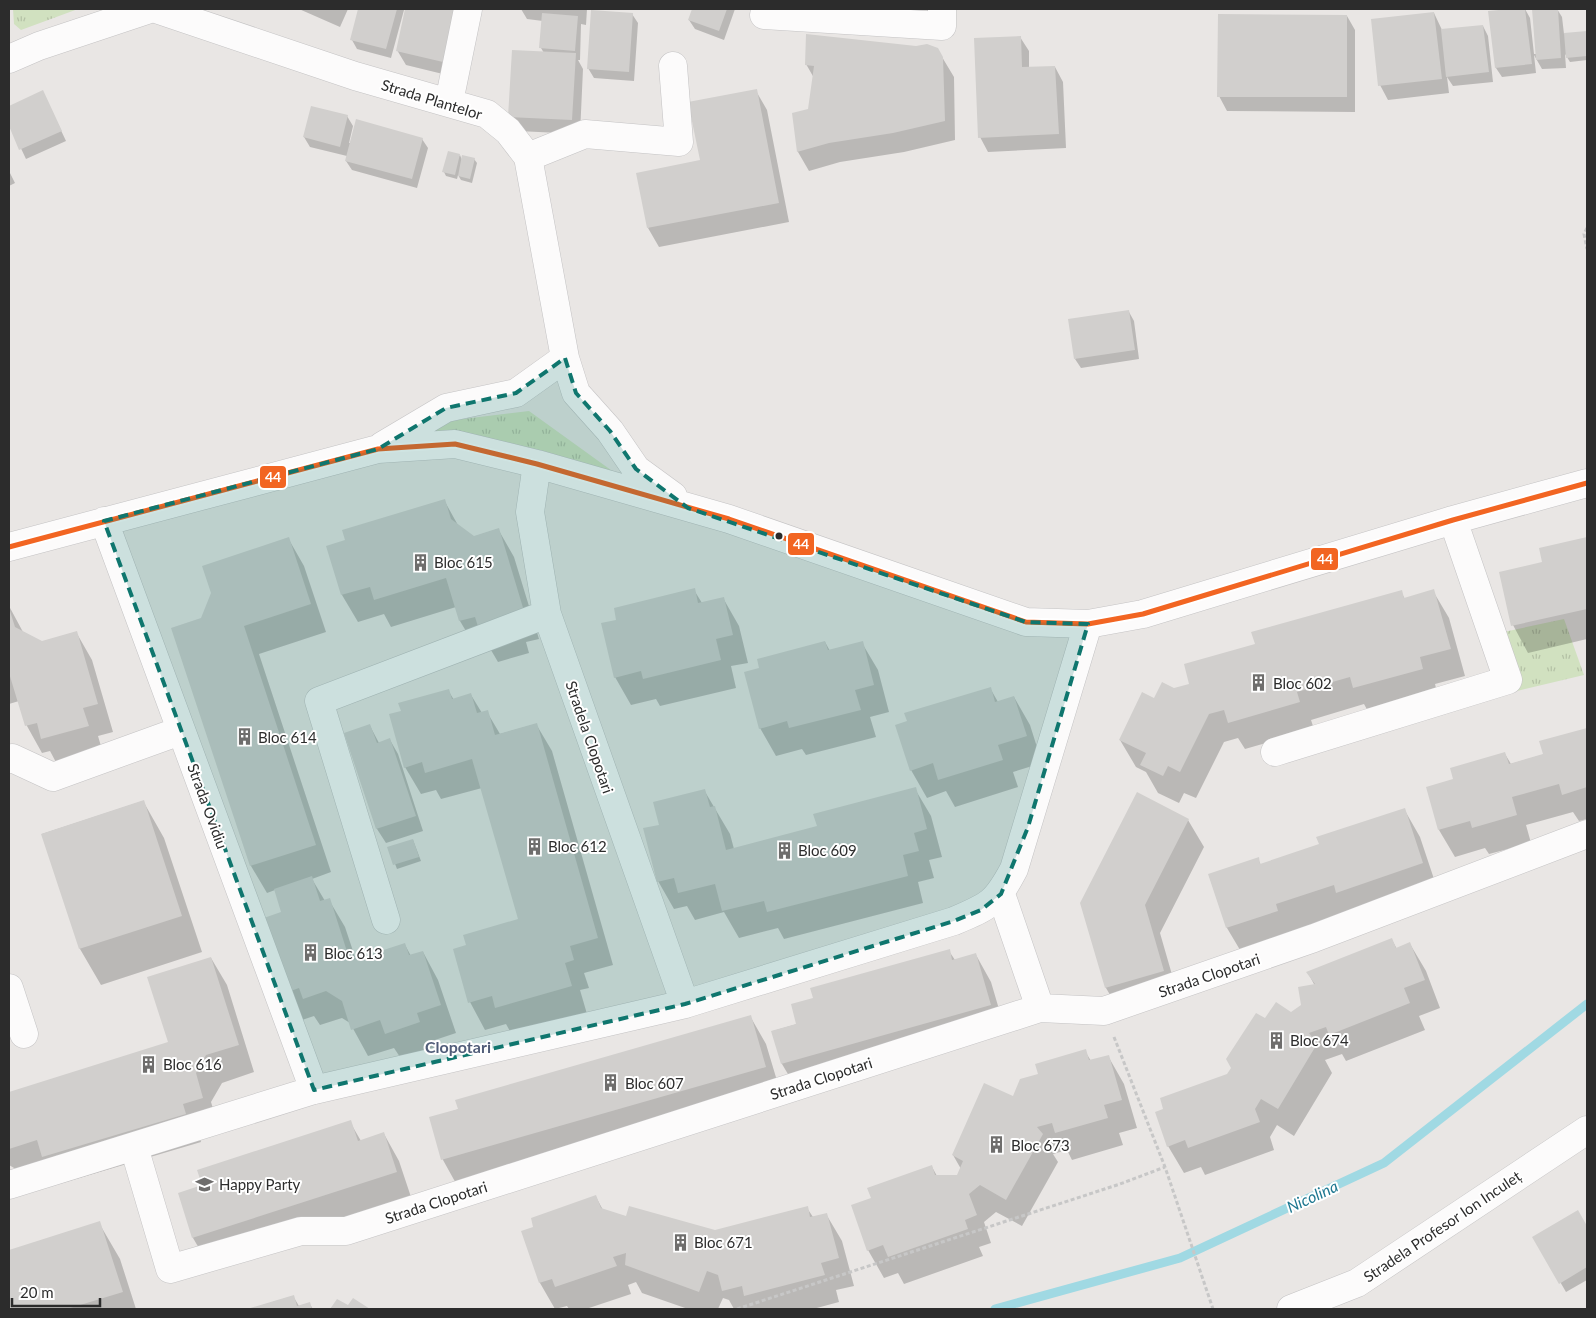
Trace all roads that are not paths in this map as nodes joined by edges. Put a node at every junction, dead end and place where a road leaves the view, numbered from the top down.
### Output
1 (150, 9) edge
2 (156, 9) edge
3 (468, 9) edge
4 (942, 9) edge
5 (764, 15) dead end
6 (9, 58) edge
7 (673, 66) dead end
8 (449, 102) junction
9 (528, 156) junction
10 (565, 358) junction
11 (378, 448) junction
12 (537, 464) junction
13 (1587, 483) edge
14 (688, 508) junction
15 (1453, 520) junction
16 (104, 521) junction
17 (9, 547) edge
18 (547, 614) junction
19 (1088, 624) junction
20 (180, 731) junction
21 (1275, 752) dead end
22 (9, 759) edge
23 (1587, 834) edge
24 (1001, 894) junction
25 (386, 920) dead end
26 (9, 988) edge
27 (685, 1004) junction
28 (1040, 1008) junction
29 (24, 1034) dead end
30 (314, 1090) junction
31 (1587, 1130) edge
32 (134, 1147) junction
33 (9, 1185) edge
34 (1291, 1309) edge

1 - 6 street
2 - 8 street, Strada Plantelor
3 - 8 street
4 - 5 street
7 - 9 street
8 - 9 street, Strada Plantelor
9 - 10 street, Strada Plantelor
10 - 11 street
10 - 14 street, Strada Plantelor
11 - 12 street
11 - 16 street
12 - 14 street
12 - 18 street, Stradela Clopotari
13 - 15 street
14 - 19 street
15 - 19 street
15 - 21 street
16 - 17 street
16 - 20 street, Strada Ovidiu
18 - 25 street
18 - 27 street, Stradela Clopotari
19 - 24 street
20 - 22 street
20 - 30 street, Strada Ovidiu
23 - 28 street, Strada Clopotari
24 - 27 street
24 - 28 street
26 - 29 street
27 - 30 street
28 - 32 street, Strada Clopotari
30 - 32 street
31 - 34 street, Stradela Profesor Ion Inculeț
32 - 33 street

